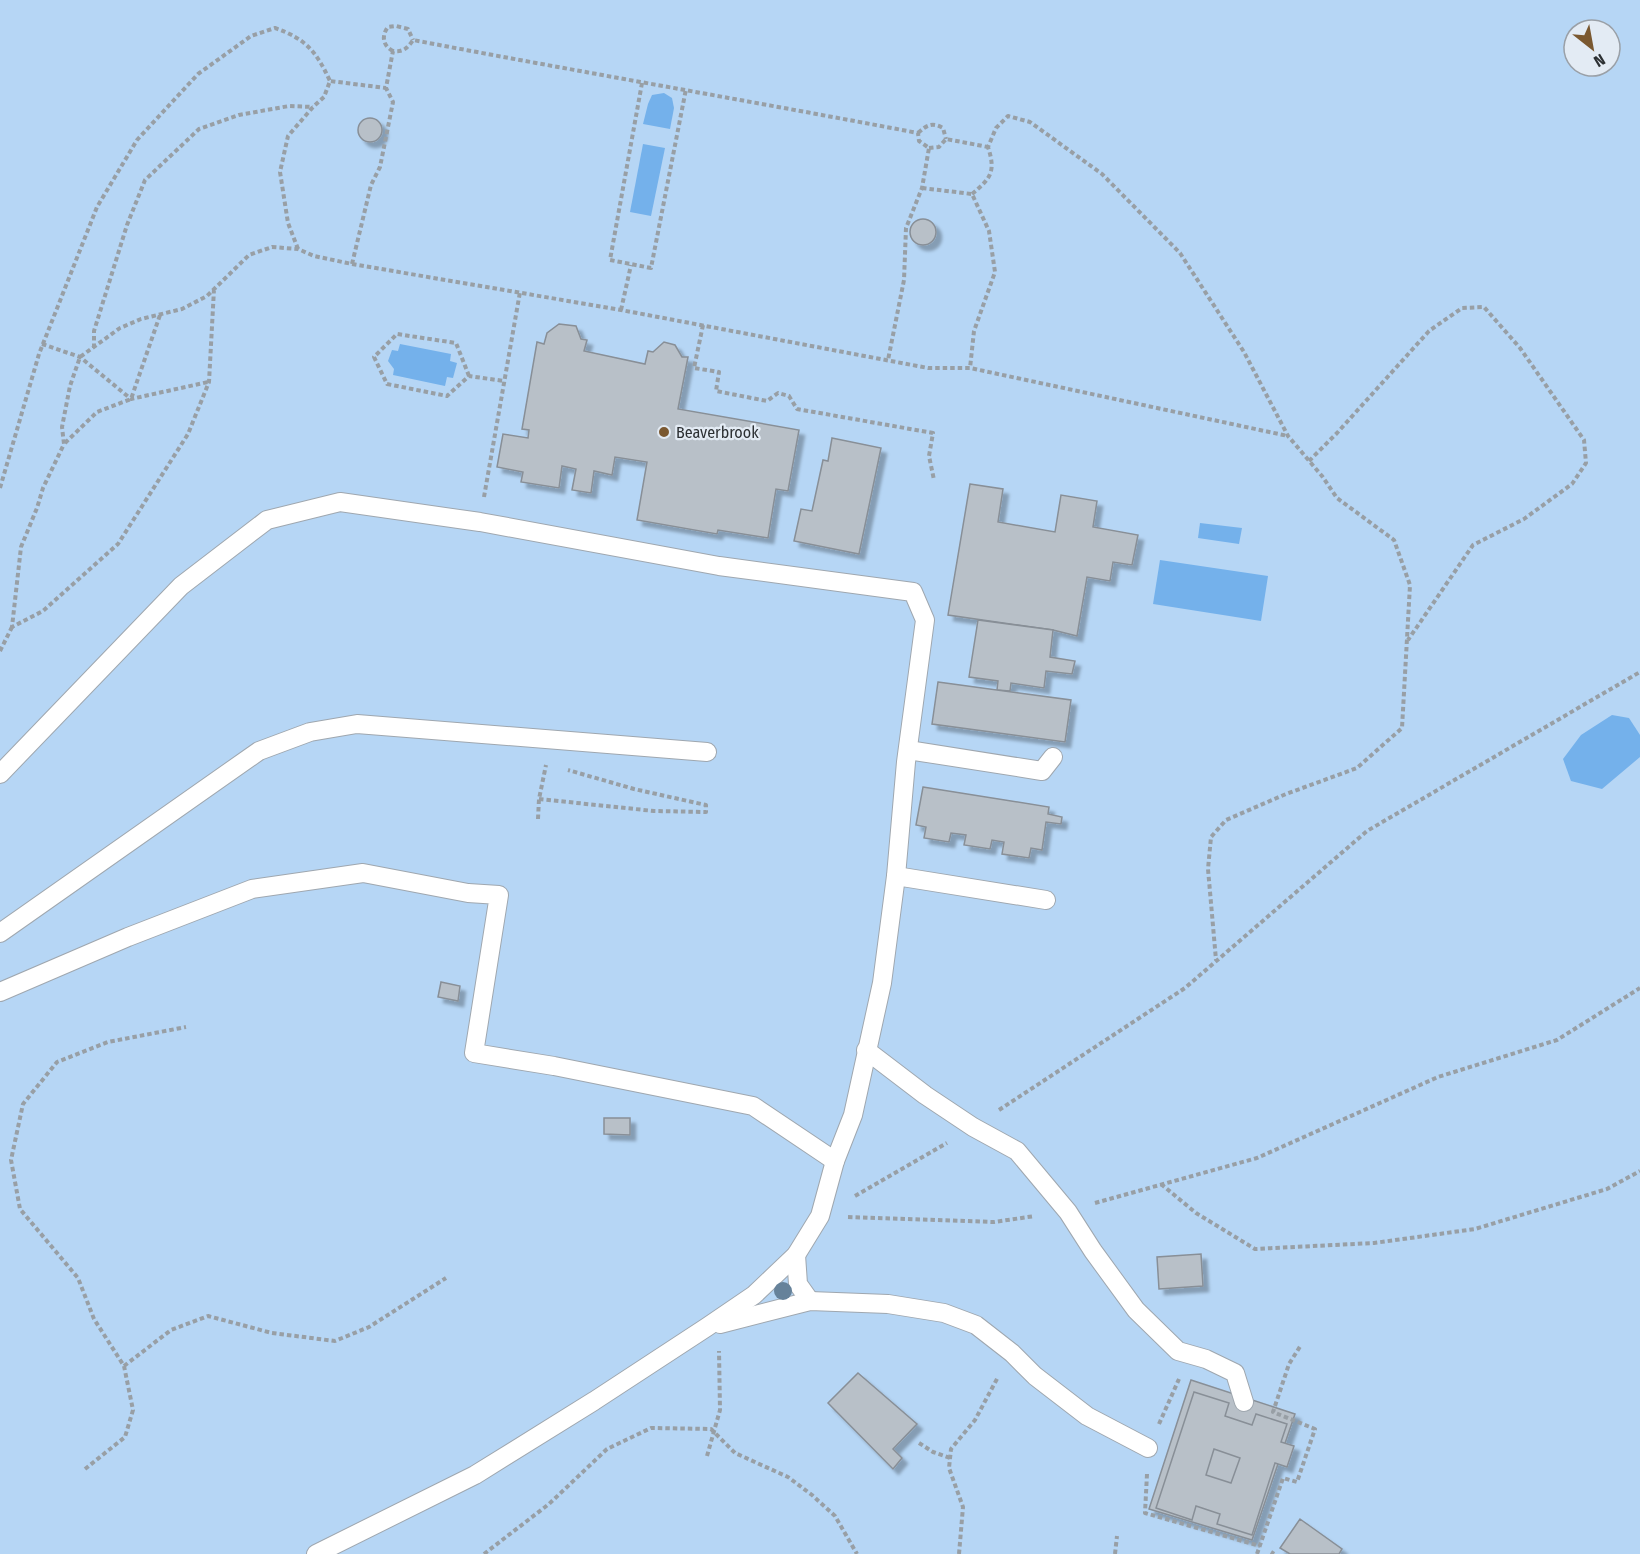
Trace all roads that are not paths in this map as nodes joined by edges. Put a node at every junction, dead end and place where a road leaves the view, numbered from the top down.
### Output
1 (908, 750) junction
2 (707, 752) dead end
3 (1053, 757) dead end
4 (0, 774) edge
5 (896, 876) junction
6 (1046, 900) dead end
7 (0, 933) edge
8 (0, 993) edge
9 (866, 1050) junction
10 (835, 1161) junction
11 (796, 1256) junction
12 (810, 1301) junction
13 (707, 1328) junction
14 (1244, 1402) dead end
15 (1148, 1449) road end
16 (316, 1554) edge

1 - 3 lane
1 - 4 lane
1 - 5 lane
2 - 7 lane
5 - 6 lane
5 - 9 lane
8 - 10 lane
9 - 10 lane
9 - 14 lane
10 - 11 lane
11 - 12 lane
11 - 13 lane
12 - 13 lane
12 - 15 lane
13 - 16 lane

